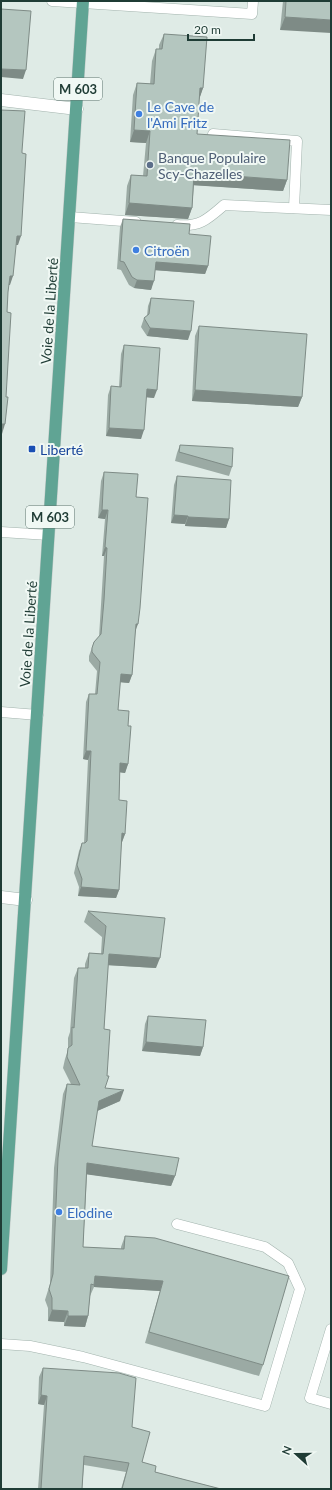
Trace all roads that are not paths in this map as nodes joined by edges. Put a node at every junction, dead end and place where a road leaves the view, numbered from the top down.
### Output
1 (52, 1) edge
2 (253, 1) edge
3 (83, 3) edge
4 (129, 4) edge
5 (1, 100) edge
6 (77, 109) junction
7 (213, 134) edge
8 (294, 208) junction
9 (331, 210) edge
10 (70, 217) junction
11 (149, 223) edge
12 (164, 224) edge
13 (1, 532) edge
14 (49, 535) junction
15 (1, 712) edge
16 (38, 715) junction
17 (1, 897) edge
18 (26, 900) junction
19 (177, 1224) dead end
20 (1, 1269) edge
21 (331, 1329) edge
22 (1, 1344) edge
23 (331, 1404) edge

1 - 3 lane
2 - 4 lane
3 - 4 lane
3 - 6 main road, Voie de la Liberté / M 603
5 - 6 street
6 - 10 main road, Voie de la Liberté / M 603
7 - 8 lane
8 - 9 lane
8 - 12 lane
10 - 11 lane
10 - 14 main road, Voie de la Liberté / M 603
13 - 14 lane
14 - 16 main road, Voie de la Liberté / M 603
15 - 16 lane
16 - 18 main road, Voie de la Liberté / M 603
17 - 18 street
18 - 20 main road, Voie de la Liberté / M 603
19 - 22 lane
21 - 23 lane

